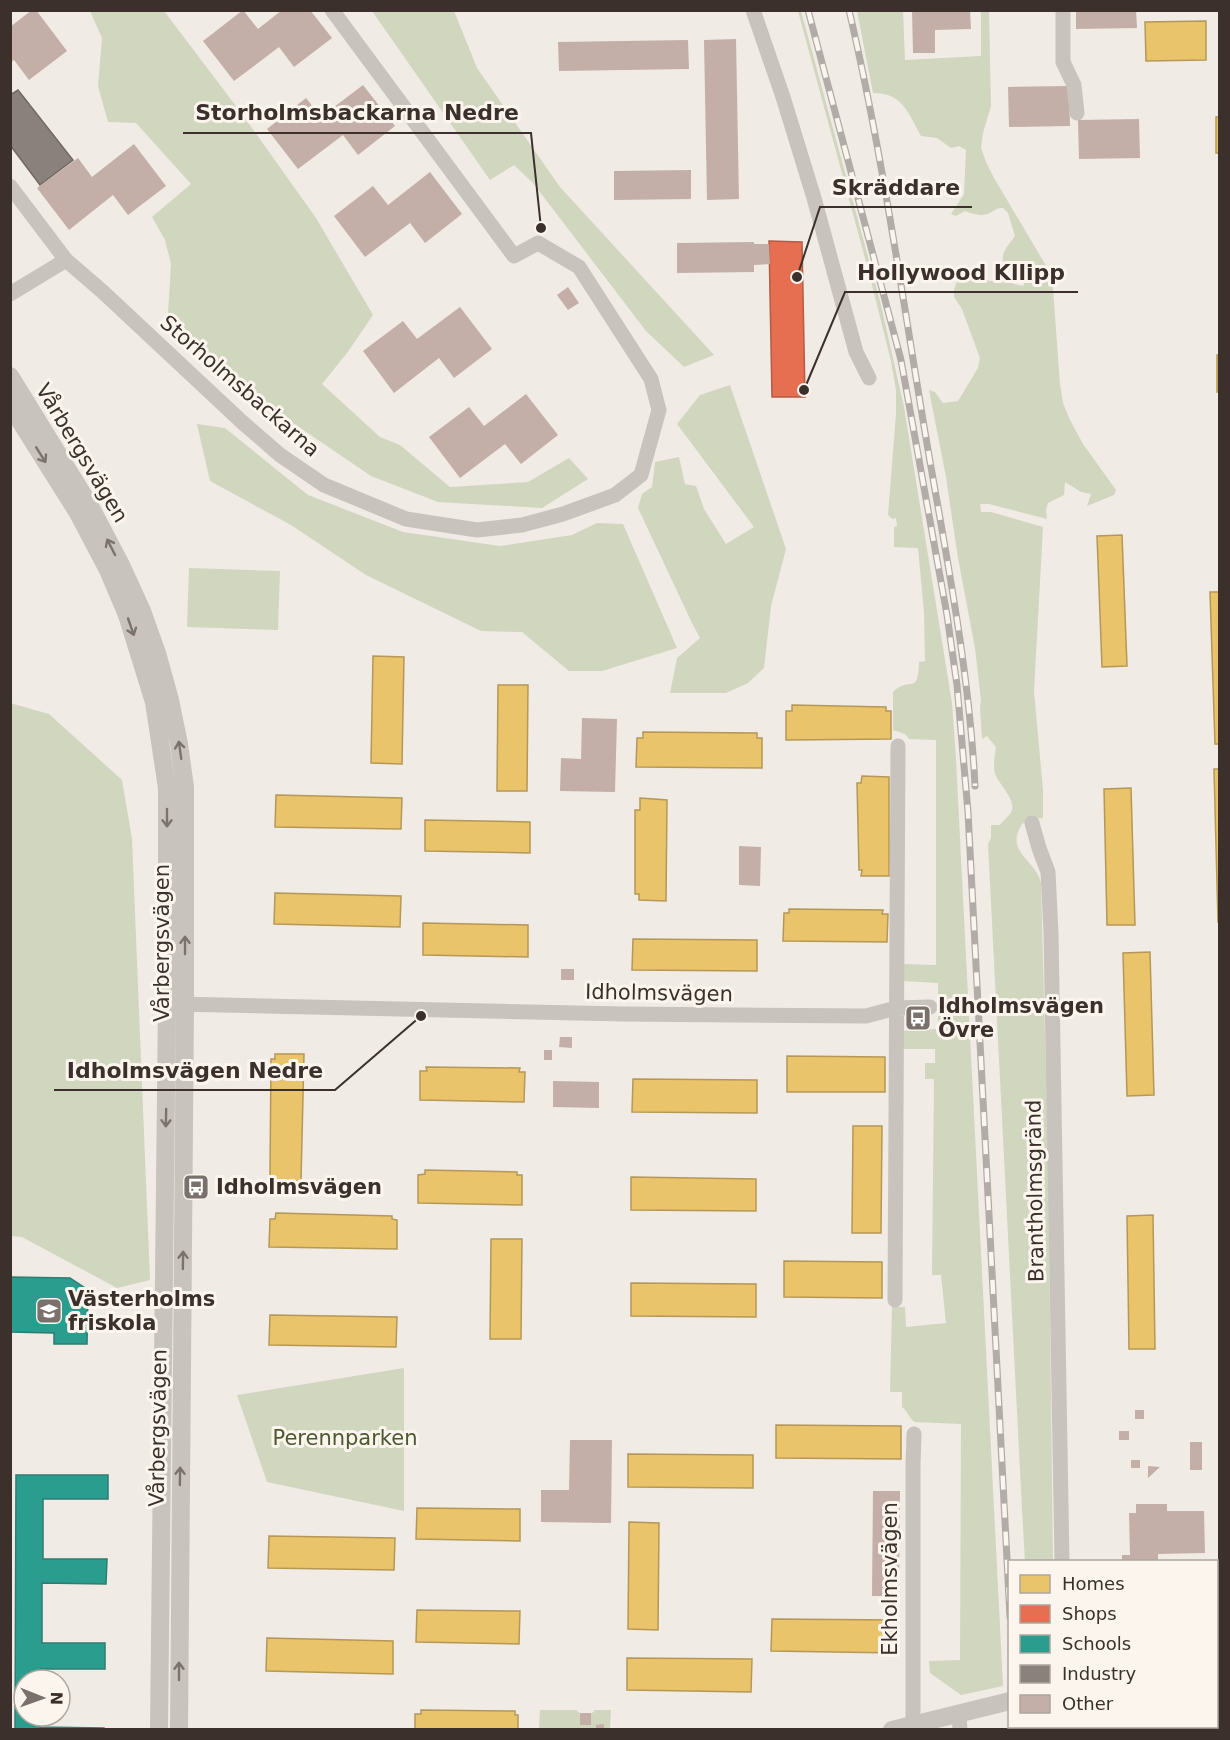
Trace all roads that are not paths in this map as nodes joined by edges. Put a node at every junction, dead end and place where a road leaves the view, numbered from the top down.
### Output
1 (332, 10) edge
2 (753, 10) edge
3 (1063, 10) edge
4 (1077, 113) dead end
5 (10, 186) edge
6 (66, 260) junction
7 (10, 294) edge
8 (10, 376) edge
9 (869, 378) dead end
10 (10, 405) edge
11 (898, 746) dead end
12 (1032, 823) dead end
13 (176, 1004) junction
14 (930, 1007) dead end
15 (896, 1008) junction
16 (895, 1300) dead end
17 (914, 1434) dead end
18 (1062, 1560) edge
19 (1008, 1702) edge
20 (959, 1722) edge
21 (913, 1725) junction
22 (159, 1730) edge
23 (179, 1730) edge
24 (892, 1730) edge

1 - 6 street, Storholmsbackarna
2 - 9 street
3 - 4 street
5 - 6 street, Storholmsbackarna
6 - 7 street
13 -> 8 street, Vårbergsvägen
10 -> 13 street, Vårbergsvägen
11 - 15 street
12 - 18 street, Brantholmsgränd
13 - 15 street, Idholmsvägen
13 -> 22 street, Vårbergsvägen
23 -> 13 street, Vårbergsvägen
14 - 15 street, Idholmsvägen
15 - 16 street
17 - 21 street, Ekholmsvägen
19 - 20 street
20 - 21 street
21 - 24 street

